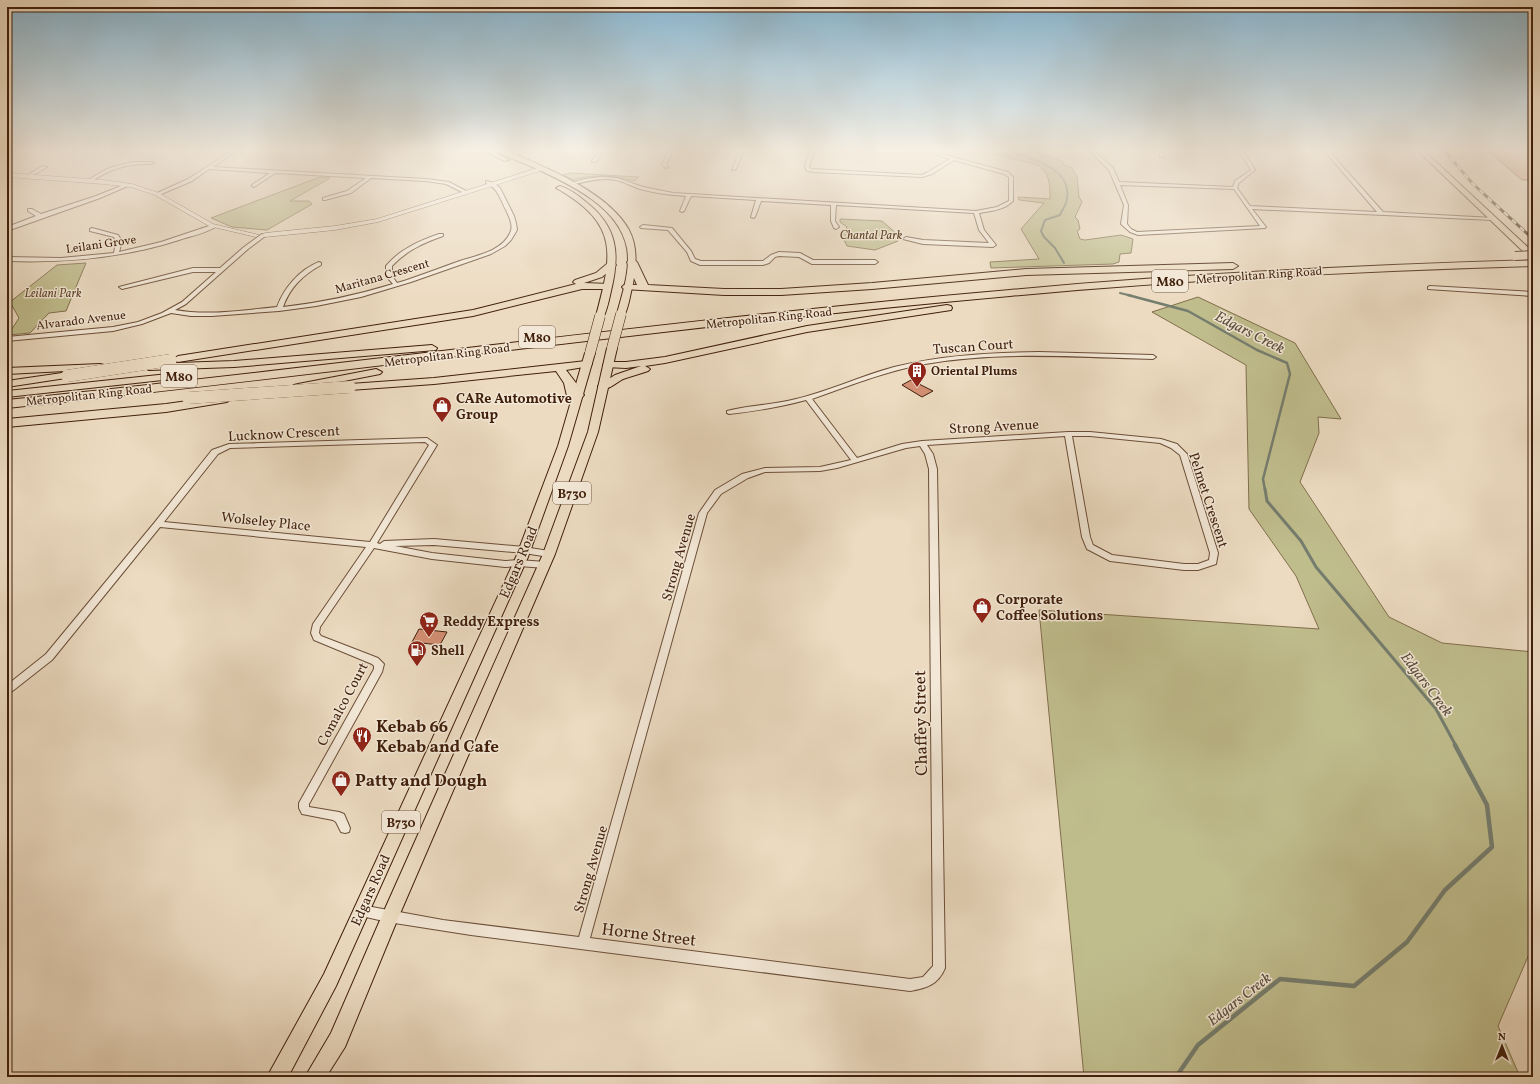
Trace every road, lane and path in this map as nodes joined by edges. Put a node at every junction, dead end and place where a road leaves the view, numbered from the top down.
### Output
1 (759, 199) edge
2 (91, 200) edge
3 (167, 200) edge
4 (441, 200) edge
5 (503, 200) edge
6 (579, 200) edge
7 (596, 200) edge
8 (687, 200) edge
9 (770, 200) edge
10 (1011, 200) edge
11 (1124, 200) edge
12 (1244, 200) edge
13 (1370, 200) edge
14 (1473, 200) edge
15 (834, 203) junction
16 (1249, 207) junction
17 (30, 210) dead end
18 (682, 211) dead end
19 (976, 212) junction
20 (1381, 213) junction
21 (40, 216) junction
22 (753, 217) dead end
23 (1493, 219) junction
24 (212, 225) junction
25 (643, 227) dead end
26 (836, 227) dead end
27 (7, 229) edge
28 (92, 230) dead end
29 (261, 234) junction
30 (441, 235) dead end
31 (906, 239) dead end
32 (116, 254) junction
33 (1533, 256) edge
34 (7, 259) edge
35 (632, 262) junction
36 (875, 262) dead end
37 (1528, 263) edge
38 (319, 264) dead end
39 (611, 265) junction
40 (1233, 266) junction
41 (221, 270) junction
42 (1114, 284) junction
43 (396, 285) junction
44 (606, 286) junction
45 (122, 287) dead end
46 (627, 287) junction
47 (645, 288) junction
48 (1430, 288) dead end
49 (546, 294) junction
50 (1533, 294) edge
51 (279, 309) junction
52 (173, 310) junction
53 (7, 339) edge
54 (548, 343) junction
55 (450, 347) junction
56 (1153, 357) dead end
57 (665, 360) junction
58 (586, 364) junction
59 (608, 365) junction
60 (559, 366) junction
61 (7, 371) edge
62 (7, 384) edge
63 (604, 386) junction
64 (7, 394) edge
65 (578, 395) junction
66 (188, 398) junction
67 (808, 398) junction
68 (7, 404) edge
69 (7, 412) edge
70 (729, 412) dead end
71 (7, 417) edge
72 (7, 423) edge
73 (1068, 434) junction
74 (922, 443) junction
75 (1174, 446) joint
76 (855, 460) junction
77 (158, 524) junction
78 (372, 545) junction
79 (522, 556) junction
80 (547, 560) junction
81 (7, 690) edge
82 (345, 828) dead end
83 (361, 911) junction
84 (390, 917) junction
85 (583, 943) junction
86 (910, 985) joint
87 (277, 1077) edge
88 (315, 1077) edge

1 - 22 street
2 - 21 street
3 - 24 street
4 - 29 street
5 - 43 street, Maritana Crescent
6 - 39 main road, Edgars Road / B730
7 - 35 main road, Edgars Road / B730
8 - 18 street
9 - 15 street
10 - 19 street
11 - 16 street
12 - 16 street
13 - 20 street
14 - 23 main road
15 - 19 street
15 - 26 street
16 - 20 street
17 - 21 street
19 - 31 street
20 - 23 street
21 - 27 street
23 - 33 main road
24 - 29 street
24 - 32 street, Leilani Grove
25 - 36 street
28 - 32 street
29 - 41 street, Alvarado Avenue
30 - 43 street
32 - 34 street, Leilani Grove
33 - 40 highway, Metropolitan Ring Road / M80, bridge
35 - 46 main road, Edgars Road / B730
35 - 47 highway
37 - 42 highway, Metropolitan Ring Road / M80
38 - 51 street
39 - 44 main road, Edgars Road / B730
39 - 49 highway
40 - 47 highway
40 - 55 highway, Metropolitan Ring Road / M80
41 - 45 street
41 - 52 street, Alvarado Avenue
42 - 54 highway, Metropolitan Ring Road / M80
42 - 57 highway
43 - 51 street, Maritana Crescent
44 - 46 main road
44 - 49 highway
44 - 58 main road, Edgars Road / B730, bridge
46 - 47 highway
46 - 59 main road, Edgars Road / B730, bridge
48 - 50 street
49 - 62 highway, bridge
51 - 52 street, Maritana Crescent
52 - 53 street, Alvarado Avenue
54 - 68 highway, Metropolitan Ring Road / M80
54 - 72 highway
55 - 61 highway
55 - 64 highway, Metropolitan Ring Road / M80
56 - 67 street, Tuscan Court
57 - 59 highway
57 - 63 highway
58 - 59 main road
58 - 60 highway
58 - 65 main road, Edgars Road / B730
59 - 63 main road, Edgars Road / B730
60 - 65 highway
60 - 66 highway, bridge
63 - 80 main road, Edgars Road / B730
65 - 79 main road, Edgars Road / B730
66 - 69 highway
66 - 71 highway
67 - 70 street, Tuscan Court
67 - 76 street
73 - 74 street, Strong Avenue
73 - 75 street, Strong Avenue
73 - 75 street, Pelmet Crescent
74 - 76 street, Strong Avenue
74 - 86 street, Chaffey Street
76 - 85 street, Strong Avenue
77 - 78 street, Wolseley Place
77 - 78 street, Lucknow Crescent
77 - 81 street, Lucknow Crescent
78 - 79 street, Wolseley Place
78 - 79 street, Wolseley Place
78 - 82 street, Comalco Court
79 - 80 street, Wolseley Place
79 - 80 street, Wolseley Place
79 - 83 main road, Edgars Road / B730
80 - 84 main road, Edgars Road / B730
83 - 84 street, Horne Street
83 - 87 main road, Edgars Road / B730
84 - 85 street, Horne Street
84 - 88 main road, Edgars Road / B730
85 - 86 street, Horne Street

